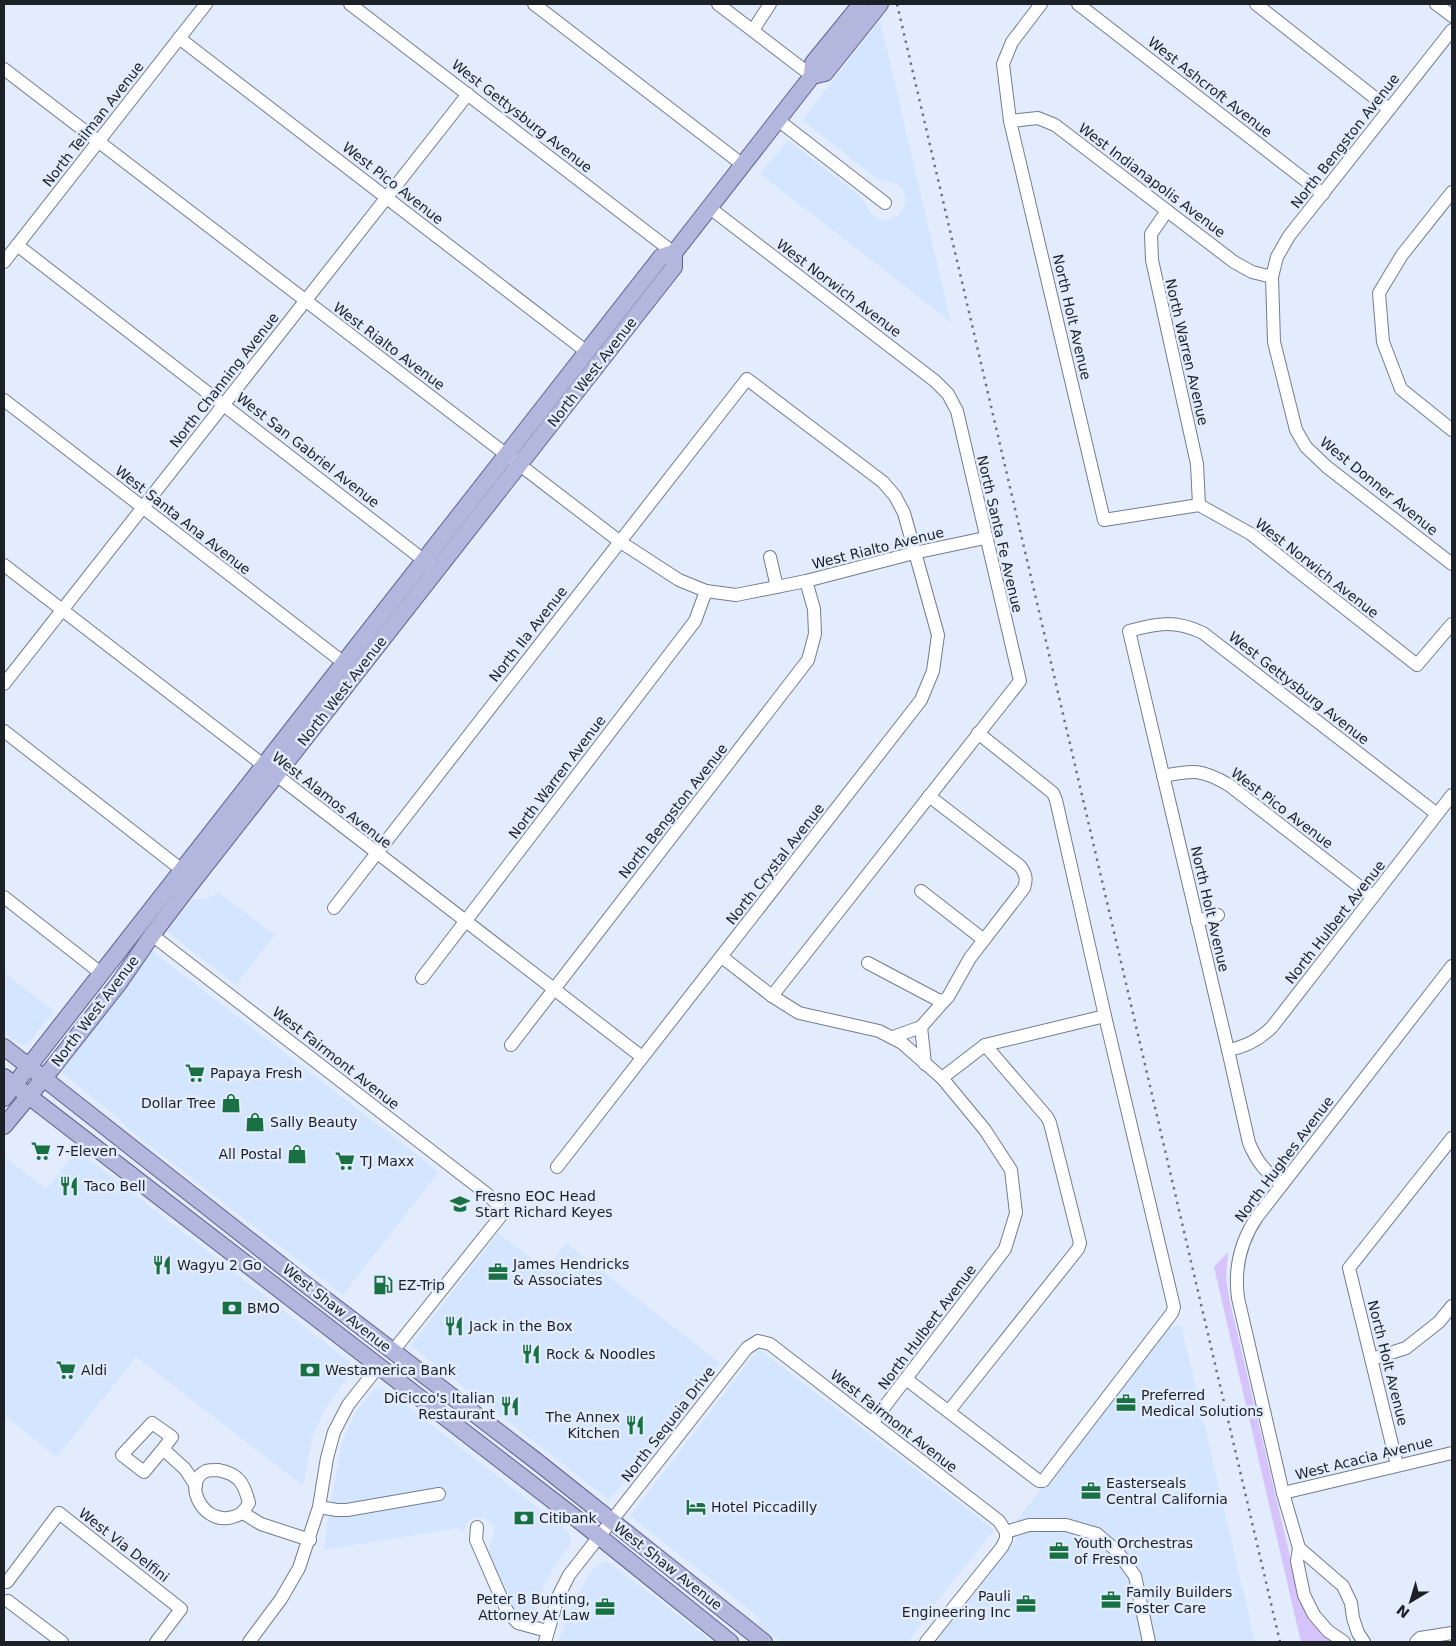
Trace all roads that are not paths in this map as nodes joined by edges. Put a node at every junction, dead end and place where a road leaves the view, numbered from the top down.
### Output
1 (206, 4) edge
2 (350, 4) edge
3 (534, 4) edge
4 (718, 4) edge
5 (770, 4) edge
6 (880, 4) edge
7 (1041, 4) edge
8 (1078, 4) edge
9 (1256, 4) edge
10 (1436, 4) edge
11 (857, 6) edge
12 (1452, 16) edge
13 (753, 30) junction
14 (1452, 30) edge
15 (179, 38) junction
16 (849, 44) junction
17 (4, 69) edge
18 (812, 76) junction
19 (468, 94) junction
20 (1389, 108) junction
21 (778, 120) junction
22 (1010, 121) junction
23 (98, 141) junction
24 (743, 165) junction
25 (1452, 192) edge
26 (1323, 194) junction
27 (386, 197) junction
28 (885, 203) dead end
29 (710, 208) junction
30 (1167, 211) junction
31 (18, 245) junction
32 (674, 253) junction
33 (4, 262) edge
34 (1272, 277) junction
35 (305, 301) junction
36 (588, 352) junction
37 (948, 394) joint
38 (4, 400) edge
39 (224, 404) junction
40 (1452, 430) edge
41 (513, 460) junction
42 (1198, 505) junction
43 (143, 507) junction
44 (985, 538) junction
45 (619, 541) junction
46 (914, 553) junction
47 (770, 558) dead end
48 (1450, 559) edge
49 (431, 565) junction
50 (4, 566) edge
51 (806, 581) junction
52 (777, 587) junction
53 (706, 591) junction
54 (61, 610) junction
55 (1452, 624) edge
56 (1129, 631) joint
57 (344, 663) junction
58 (4, 684) edge
59 (4, 731) edge
60 (978, 733) junction
61 (270, 770) junction
62 (1163, 776) junction
63 (1452, 795) edge
64 (929, 796) junction
65 (1437, 814) junction
66 (201, 845) junction
67 (377, 853) junction
68 (182, 870) junction
69 (921, 891) dead end
70 (1374, 897) junction
71 (4, 898) edge
72 (334, 908) dead end
73 (1218, 915) dead end
74 (1197, 921) junction
75 (466, 922) junction
76 (152, 936) junction
77 (984, 940) junction
78 (722, 957) junction
79 (868, 963) dead end
80 (1452, 966) edge
81 (102, 974) junction
82 (422, 978) dead end
83 (1447, 982) edge
84 (554, 990) junction
85 (772, 996) junction
86 (944, 1001) junction
87 (1105, 1016) junction
88 (920, 1027) junction
89 (893, 1037) junction
90 (511, 1045) dead end
91 (985, 1045) junction
92 (4, 1047) edge
93 (1228, 1050) junction
94 (642, 1058) junction
95 (925, 1064) junction
96 (29, 1066) junction
97 (44, 1078) junction
98 (942, 1078) junction
99 (7, 1087) edge
100 (28, 1096) junction
101 (4, 1126) edge
102 (1452, 1138) edge
103 (557, 1167) dead end
104 (1281, 1184) junction
105 (160, 1199) junction
106 (201, 1202) junction
107 (212, 1239) junction
108 (300, 1280) junction
109 (1452, 1306) edge
110 (315, 1317) junction
111 (758, 1341) joint
112 (393, 1351) junction
113 (1372, 1359) junction
114 (378, 1367) junction
115 (906, 1378) junction
116 (442, 1390) junction
117 (949, 1411) junction
118 (872, 1423) junction
119 (163, 1449) dead end
120 (1452, 1453) edge
121 (1397, 1466) junction
122 (186, 1469) junction
123 (206, 1471) junction
124 (196, 1486) junction
125 (1283, 1493) junction
126 (439, 1494) dead end
127 (319, 1507) junction
128 (243, 1513) junction
129 (477, 1527) dead end
130 (605, 1528) junction
131 (1006, 1532) junction
132 (310, 1540) junction
133 (1299, 1548) junction
134 (5, 1581) edge
135 (6, 1602) edge
136 (1452, 1633) edge
137 (546, 1637) edge
138 (1361, 1638) edge
139 (62, 1642) edge
140 (156, 1642) edge
141 (249, 1642) edge
142 (730, 1642) edge
143 (764, 1642) edge
144 (926, 1642) edge
145 (1149, 1642) edge
146 (1346, 1642) edge
147 (1416, 1642) edge

1 - 15 street, North Teilman Avenue
2 - 19 street, West Gettysburg Avenue
3 - 24 street
4 - 13 street
5 - 13 street
6 - 16 main road, North West Avenue
7 - 22 street
8 - 26 street, West Ashcroft Avenue
9 - 20 street
10 - 12 street
11 - 16 main road
11 - 18 main road, North West Avenue
13 - 18 street
14 - 20 street, North Bengston Avenue
15 - 23 street, North Teilman Avenue
15 - 27 street, West Pico Avenue
16 - 18 main road, North West Avenue
17 - 23 street, West Rialto Avenue
18 - 21 main road, North West Avenue
19 - 27 street, North Channing Avenue
19 - 32 street, West Gettysburg Avenue
20 - 26 street, North Bengston Avenue
21 - 24 main road, North West Avenue
21 - 28 street
22 - 30 street, West Indianapolis Avenue
22 - 42 street, North Holt Avenue
23 - 31 street, North Teilman Avenue
23 - 35 street, West Rialto Avenue
24 - 29 main road, North West Avenue
25 - 40 street
26 - 34 street, North Bengston Avenue
27 - 35 street, North Channing Avenue
27 - 36 street, West Pico Avenue
29 - 32 main road, North West Avenue
29 - 37 street, West Norwich Avenue
30 - 34 street, West Indianapolis Avenue
30 - 42 street, North Warren Avenue
31 - 33 street, North Teilman Avenue
31 - 39 street, West San Gabriel Avenue
32 - 36 main road, North West Avenue
32 - 41 main road, North West Avenue
34 - 48 street, West Donner Avenue
35 - 39 street, North Channing Avenue
35 - 41 street, West Rialto Avenue
36 - 41 main road, North West Avenue
37 - 44 street, North Santa Fe Avenue
38 - 43 street, West Santa Ana Avenue
39 - 43 street, North Channing Avenue
39 - 49 street, West San Gabriel Avenue
41 - 45 street, West Rialto Avenue
41 - 49 main road, North West Avenue
42 - 55 street, West Norwich Avenue
43 - 54 street, North Channing Avenue
43 - 57 street, West Santa Ana Avenue
44 - 46 street, West Rialto Avenue
44 - 60 street, North Santa Fe Avenue
45 - 46 street, North Ila Avenue
45 - 53 street, West Rialto Avenue
45 - 67 street, North Ila Avenue
46 - 51 street, West Rialto Avenue
46 - 78 street, North Crystal Avenue
47 - 52 street
49 - 57 main road, North West Avenue
49 - 61 main road, North West Avenue
50 - 54 street, West Alamos Avenue
51 - 52 street, West Rialto Avenue
51 - 84 street, North Bengston Avenue
52 - 53 street, West Rialto Avenue
53 - 75 street, North Warren Avenue
54 - 58 street, North Channing Avenue
54 - 61 street, West Alamos Avenue
56 - 62 street, North Holt Avenue
56 - 65 street, West Gettysburg Avenue
57 - 61 main road, North West Avenue
59 - 68 street
60 - 64 street
60 - 87 street
61 - 66 main road, North West Avenue
61 - 67 street, West Alamos Avenue
61 - 76 main road, North West Avenue
62 - 70 street, West Pico Avenue
62 - 74 street, North Holt Avenue
63 - 65 street, North Hulbert Avenue
64 - 77 street
64 - 85 street
65 - 70 street, North Hulbert Avenue
66 - 68 main road, North West Avenue
66 - 76 main road
67 - 72 street, North Ila Avenue
67 - 75 street, West Alamos Avenue
68 - 81 main road, North West Avenue
69 - 77 street
70 - 93 street, North Hulbert Avenue
71 - 81 street
73 - 74 street
74 - 93 street, North Holt Avenue
75 - 82 street, North Warren Avenue
75 - 84 street, West Alamos Avenue
76 - 97 main road, North West Avenue
76 - 112 street, West Fairmont Avenue
77 - 86 street
78 - 85 street
78 - 94 street, North Crystal Avenue
79 - 86 street
80 - 83 street, North Hughes Avenue
81 - 96 main road, North West Avenue
83 - 104 street, North Hughes Avenue
84 - 90 street, North Bengston Avenue
84 - 94 street, West Alamos Avenue
85 - 89 street
86 - 88 street
87 - 91 street
87 - 117 street
88 - 89 street
88 - 95 street
89 - 95 street
91 - 98 street
91 - 117 street
92 - 96 main road, West Shaw Avenue
93 - 104 street, North Holt Avenue
94 - 103 street, North Crystal Avenue
95 - 98 street
96 - 97 main road, West Shaw Avenue
96 - 99 main road, North West Avenue
97 - 100 main road, North West Avenue
97 - 106 main road, West Shaw Avenue
98 - 115 street, North Hulbert Avenue
99 - 100 main road, West Shaw Avenue
100 - 101 main road, North West Avenue
100 - 105 main road, West Shaw Avenue
102 - 113 street, North Holt Avenue
104 - 125 street, North Hughes Avenue
105 - 106 main road
105 - 107 main road, West Shaw Avenue
106 - 108 main road, West Shaw Avenue
107 - 108 main road
107 - 110 main road, West Shaw Avenue
108 - 112 main road, West Shaw Avenue
109 - 113 street
110 - 112 main road
110 - 114 main road, West Shaw Avenue
111 - 118 street, West Fairmont Avenue
111 - 130 street, North Sequoia Drive
112 - 116 main road, West Shaw Avenue
113 - 121 street, North Holt Avenue
114 - 116 main road
114 - 127 street
114 - 130 main road, West Shaw Avenue
115 - 117 street
115 - 118 street, North Hulbert Avenue
116 - 130 main road, West Shaw Avenue
118 - 131 street, West Fairmont Avenue
119 - 122 street
120 - 121 street, West Acacia Avenue
121 - 125 street, West Acacia Avenue
122 - 123 street
122 - 124 street
123 - 124 street
123 - 128 street
124 - 128 street
125 - 133 street, North Hughes Avenue
126 - 127 street
127 - 132 street
128 - 132 street
129 - 137 street
130 - 137 street, North Sequoia Drive
130 - 142 main road, West Shaw Avenue
130 - 143 main road, West Shaw Avenue
131 - 144 street
131 - 145 street
132 - 141 street
133 - 138 street
133 - 146 street
134 - 135 street
134 - 140 street, West Via Delfini
135 - 139 street
136 - 147 street
138 - 146 street

